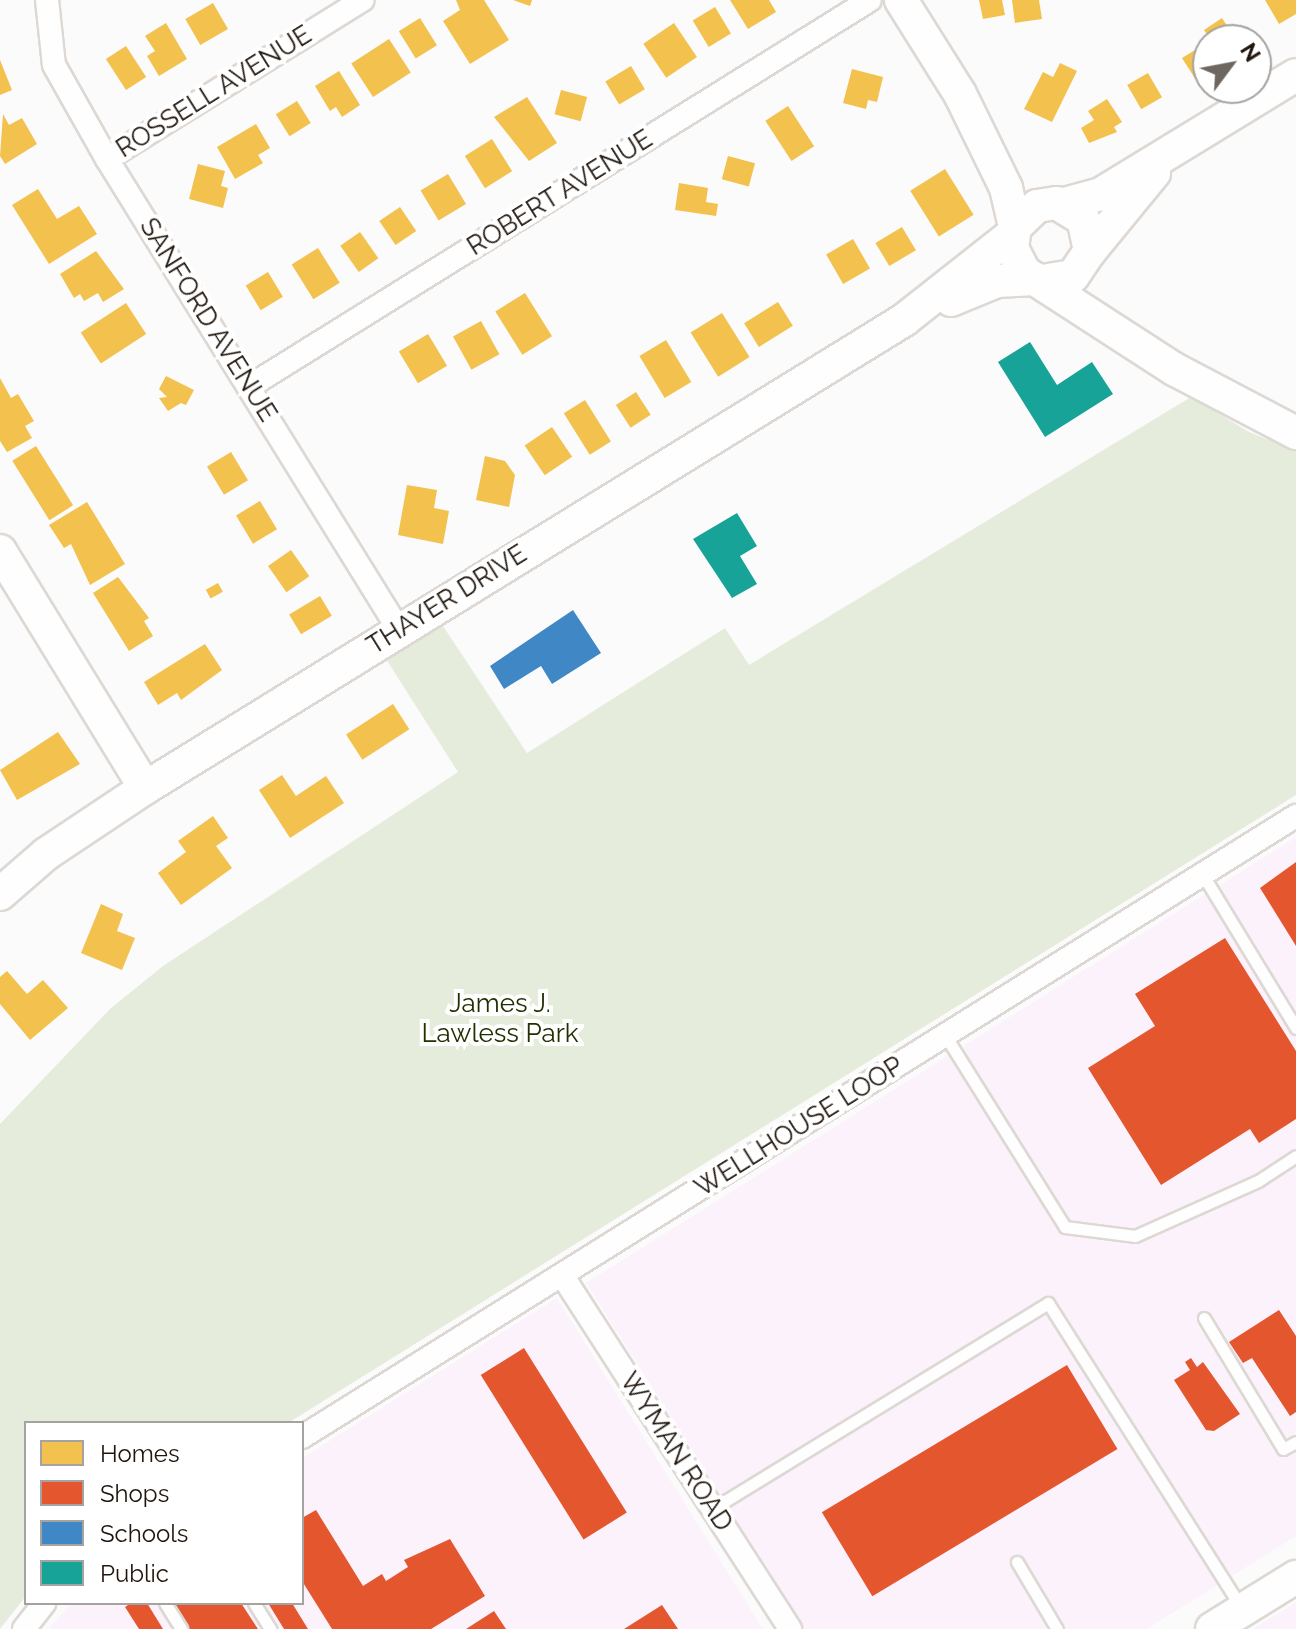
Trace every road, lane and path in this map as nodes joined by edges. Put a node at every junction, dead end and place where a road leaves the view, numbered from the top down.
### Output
1 (47, 0) edge
2 (362, 0) edge
3 (870, 0) edge
4 (901, 0) edge
5 (1296, 75) edge
6 (960, 94) junction
7 (1185, 144) junction
8 (107, 159) junction
9 (1059, 204) junction
10 (1014, 230) junction
11 (1089, 254) junction
12 (1038, 280) junction
13 (904, 320) junction
14 (250, 386) junction
15 (1214, 391) junction
16 (1296, 433) edge
17 (0, 551) edge
18 (399, 630) junction
19 (145, 788) junction
20 (1296, 816) edge
21 (1203, 875) junction
22 (0, 894) edge
23 (1296, 1028) edge
24 (945, 1035) junction
25 (1296, 1156) edge
26 (562, 1275) junction
27 (1204, 1318) dead end
28 (304, 1436) edge
29 (1296, 1442) edge
30 (712, 1509) junction
31 (1017, 1562) dead end
32 (1296, 1577) edge
33 (42, 1605) edge
34 (166, 1605) edge
35 (255, 1605) edge
36 (1243, 1610) junction
37 (24, 1629) edge
38 (181, 1629) edge
39 (270, 1629) edge
40 (790, 1629) edge
41 (1057, 1629) edge
42 (1212, 1629) edge

1 - 8 street, SANFORD AVENUE
2 - 8 street, ROSSELL AVENUE
3 - 14 street, ROBERT AVENUE
4 - 6 street
5 - 7 street
6 - 9 street
6 - 10 street
7 - 9 street
7 - 11 street
8 - 14 street, SANFORD AVENUE
9 - 10 street
9 - 11 street
10 - 12 street
10 - 13 street, THAYER DRIVE
11 - 12 street
11 - 15 street
12 - 13 street, THAYER DRIVE
12 - 15 street
13 - 18 street, THAYER DRIVE
14 - 18 street, SANFORD AVENUE
15 - 16 street
17 - 19 street
18 - 19 street, THAYER DRIVE
19 - 22 street, THAYER DRIVE
20 - 21 street, WELLHOUSE LOOP
21 - 23 lane
21 - 24 street, WELLHOUSE LOOP
24 - 25 lane
24 - 26 street, WELLHOUSE LOOP
26 - 28 street, WELLHOUSE LOOP
26 - 30 street, WYMAN ROAD
27 - 29 lane
30 - 36 lane
30 - 40 street, WYMAN ROAD
31 - 41 lane
32 - 36 street
33 - 37 street
34 - 38 lane
35 - 39 lane
36 - 42 street

